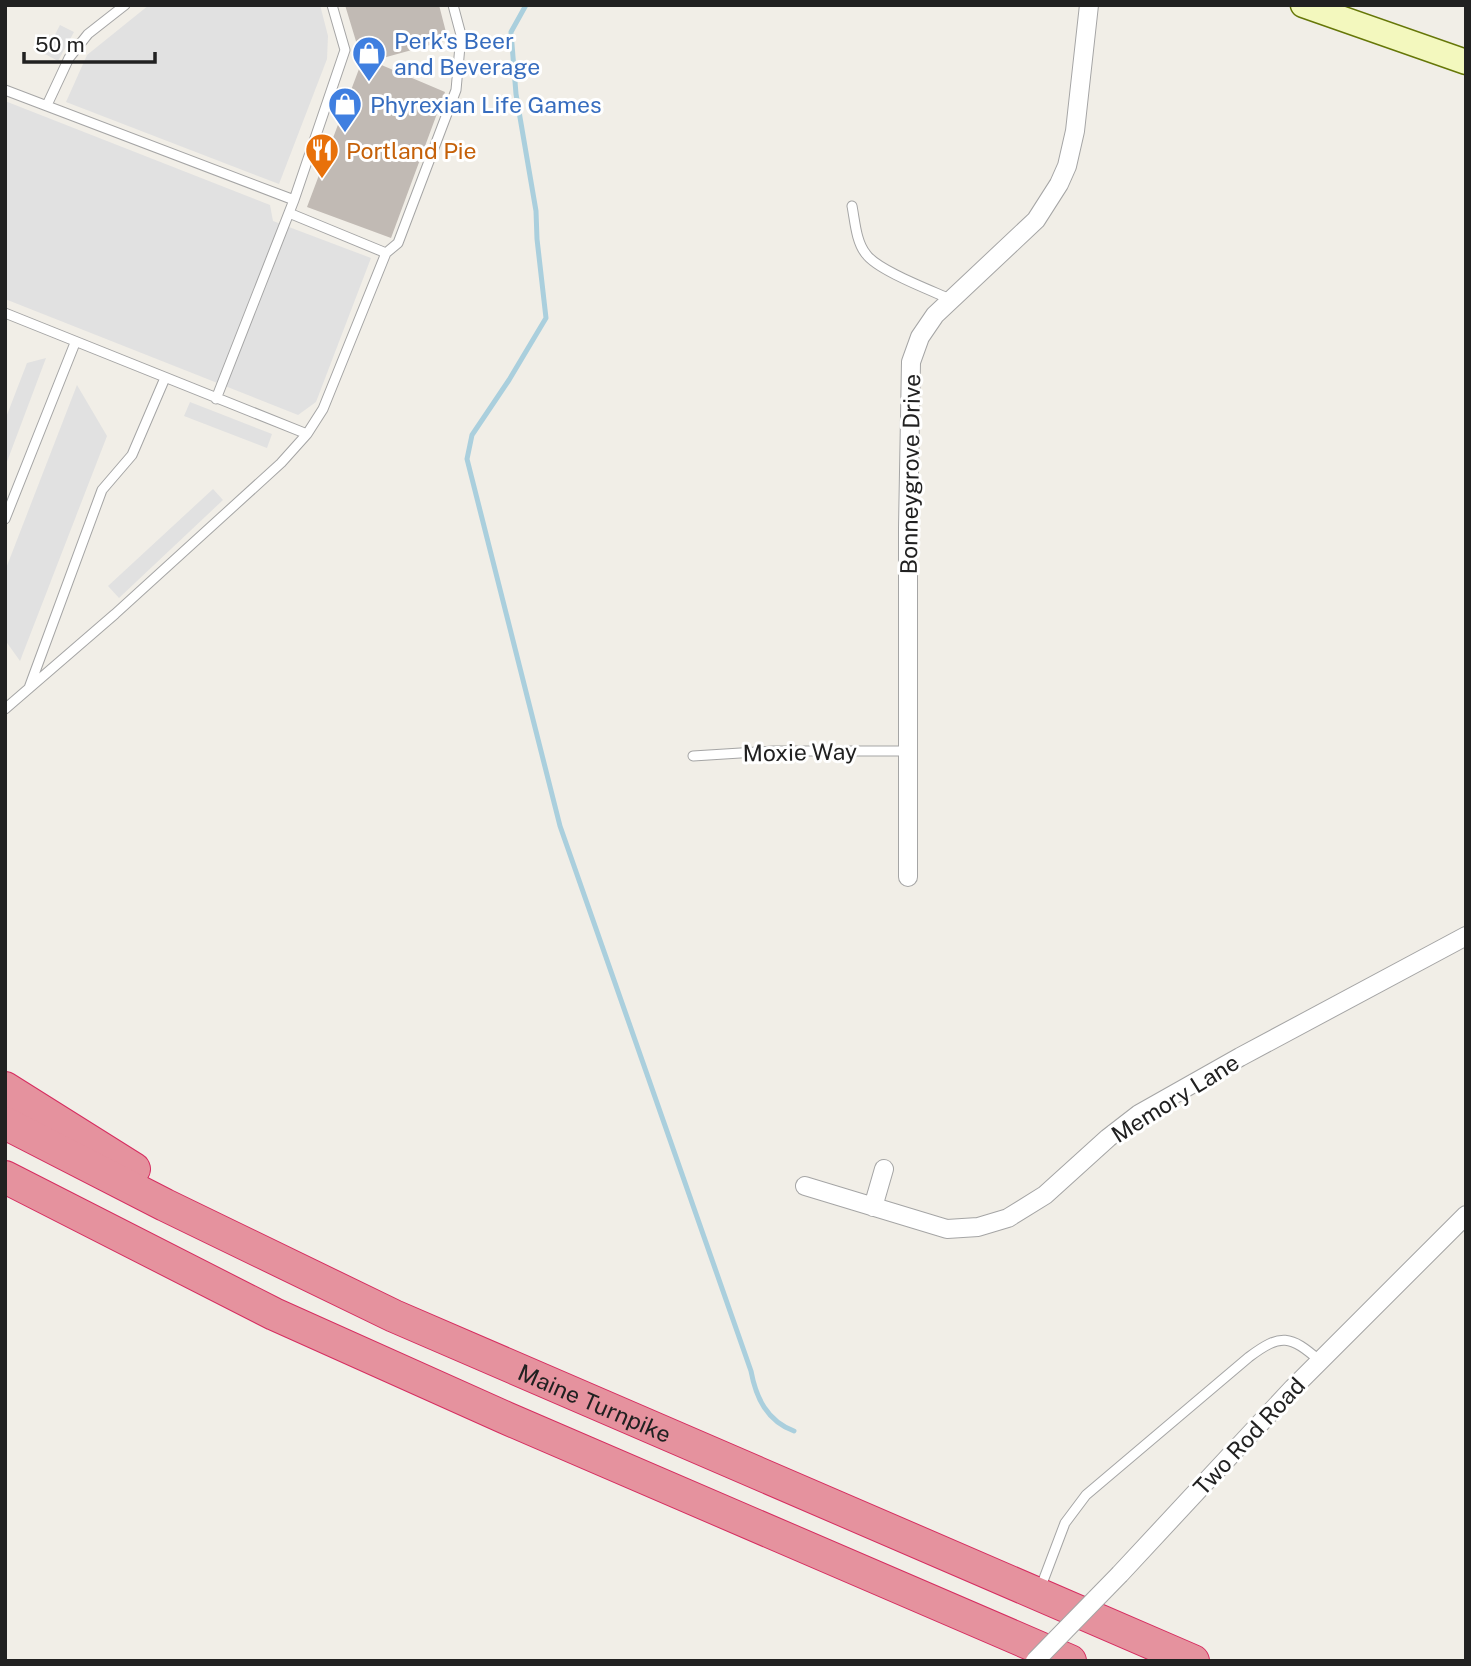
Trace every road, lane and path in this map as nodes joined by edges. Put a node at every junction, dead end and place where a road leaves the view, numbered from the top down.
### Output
1 (125, 5) edge
2 (332, 5) edge
3 (453, 5) edge
4 (1089, 5) edge
5 (1303, 5) edge
6 (1466, 62) edge
7 (5, 90) edge
8 (47, 105) junction
9 (294, 200) junction
10 (852, 206) dead end
11 (289, 213) junction
12 (386, 253) junction
13 (950, 299) junction
14 (5, 313) edge
15 (75, 342) junction
16 (165, 378) junction
17 (216, 399) junction
18 (307, 434) junction
19 (5, 519) edge
20 (28, 690) junction
21 (5, 709) edge
22 (908, 751) junction
23 (693, 756) dead end
24 (908, 877) dead end
25 (1466, 936) edge
26 (5, 1088) edge
27 (5, 1124) edge
28 (884, 1169) dead end
29 (5, 1177) edge
30 (805, 1186) dead end
31 (873, 1207) junction
32 (1466, 1215) edge
33 (280, 1262) junction
34 (1320, 1361) junction
35 (1038, 1594) junction
36 (1035, 1661) edge
37 (1070, 1661) edge
38 (1193, 1661) edge

1 - 8 lane
2 - 9 lane
3 - 12 lane
4 - 13 street, Bonneygrove Drive
5 - 6 main road
7 - 8 lane
8 - 9 lane
9 - 11 lane
10 - 13 lane
11 - 12 lane
11 - 17 lane
12 - 18 lane
13 - 22 street, Bonneygrove Drive
14 - 15 lane
15 - 16 lane
15 - 19 lane
16 - 17 lane
16 - 20 lane
17 - 18 lane
18 - 20 lane
20 - 21 lane
22 - 23 lane, Moxie Way
22 - 24 street, Bonneygrove Drive
25 - 31 street, Memory Lane
26 - 33 highway
27 - 33 highway, Maine Turnpike
28 - 31 street
29 - 37 highway, Maine Turnpike
30 - 31 street, Memory Lane
32 - 34 street, Two Rod Road
33 - 35 highway, Maine Turnpike
34 - 35 lane
34 - 36 street, Two Rod Road, bridge
35 - 38 highway, Maine Turnpike

